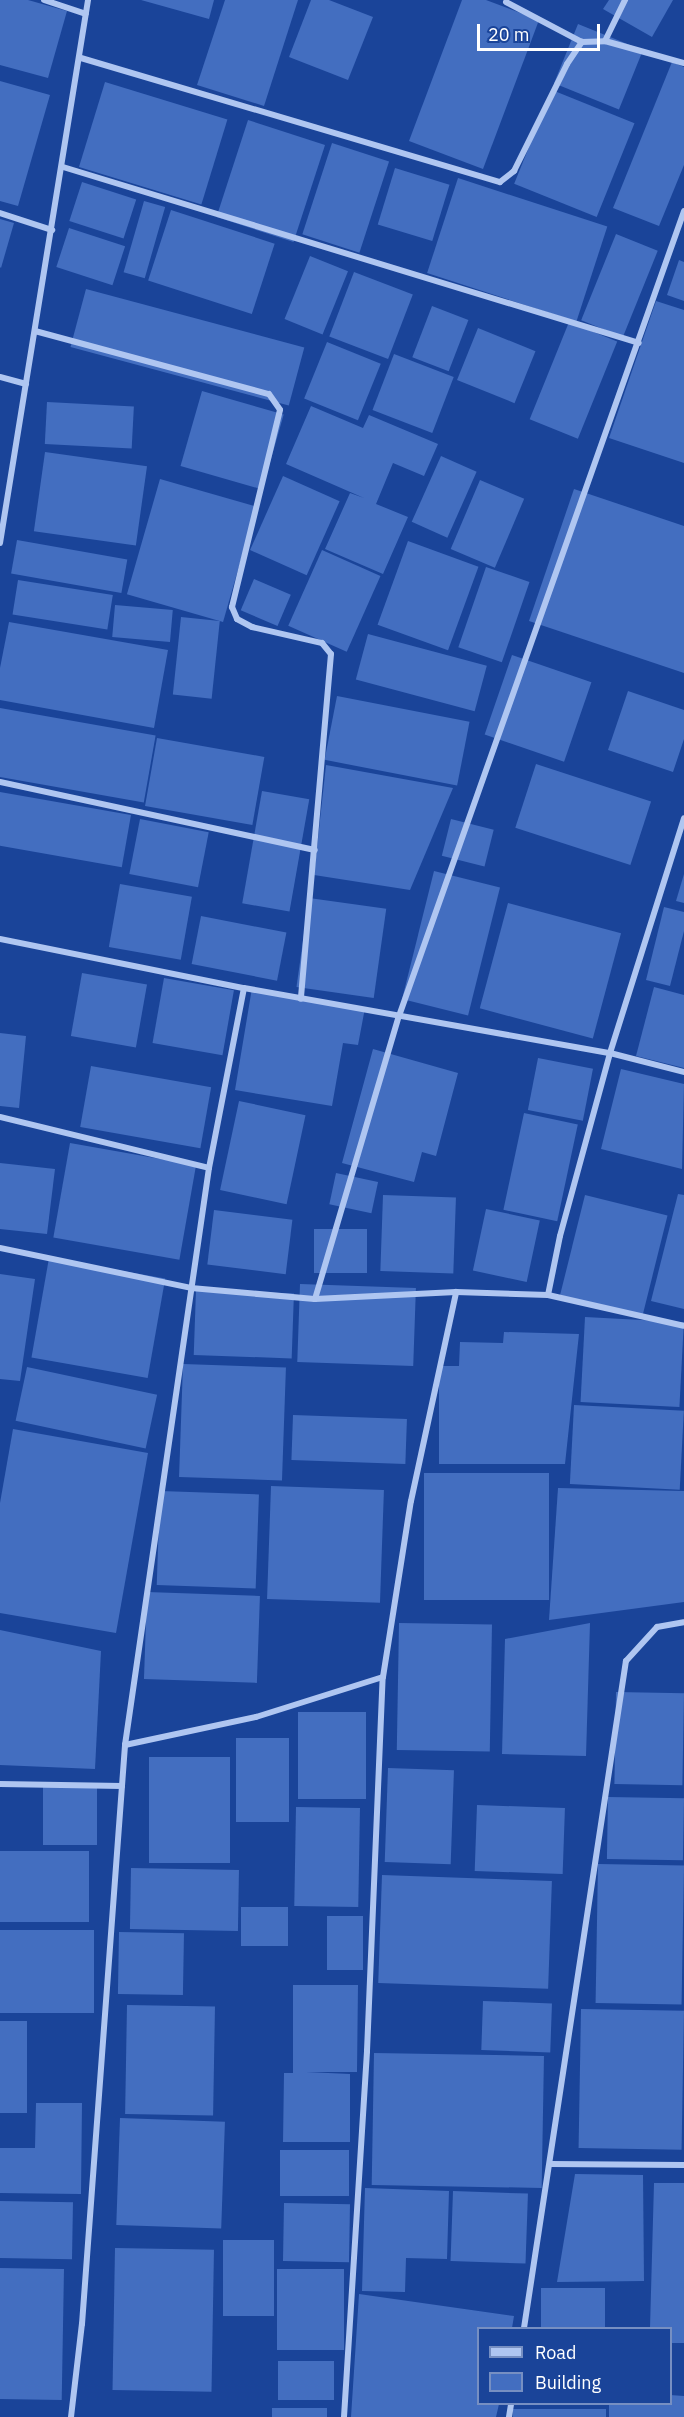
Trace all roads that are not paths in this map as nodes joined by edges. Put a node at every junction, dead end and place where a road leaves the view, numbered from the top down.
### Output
1 (44, 0) edge
2 (88, 0) edge
3 (625, 0) edge
4 (506, 2) dead end
5 (86, 14) junction
6 (605, 41) junction
7 (582, 42) junction
8 (81, 58) junction
9 (684, 63) edge
10 (63, 167) junction
11 (684, 211) edge
12 (0, 213) edge
13 (52, 230) junction
14 (35, 331) junction
15 (639, 343) junction
16 (0, 377) edge
17 (26, 384) junction
18 (0, 543) edge
19 (0, 782) edge
20 (684, 818) edge
21 (315, 850) junction
22 (0, 939) edge
23 (244, 988) junction
24 (301, 999) junction
25 (399, 1017) junction
26 (610, 1053) junction
27 (684, 1072) edge
28 (0, 1117) edge
29 (209, 1168) junction
30 (0, 1248) edge
31 (191, 1288) junction
32 (456, 1292) junction
33 (548, 1295) junction
34 (315, 1299) junction
35 (684, 1326) edge
36 (684, 1622) edge
37 (383, 1677) junction
38 (125, 1745) junction
39 (0, 1784) edge
40 (122, 1785) junction
41 (550, 2163) junction
42 (684, 2165) edge
43 (524, 2327) edge
44 (71, 2417) edge
45 (344, 2417) edge

1 - 5 street
2 - 5 street
3 - 6 street
4 - 7 street
5 - 8 street
6 - 7 street
6 - 9 street
7 - 8 street
8 - 10 street
10 - 13 street
10 - 15 street
11 - 15 street
12 - 13 street
13 - 14 street
14 - 17 street
14 - 21 street
15 - 25 street
16 - 17 street
17 - 18 street
19 - 21 street
20 - 26 street
21 - 24 street
22 - 23 street
23 - 24 street
23 - 29 street
24 - 25 street
25 - 26 street
25 - 34 street
26 - 27 street
26 - 33 street
28 - 29 street
29 - 31 street
30 - 31 street
31 - 34 street
31 - 38 street
32 - 33 street
32 - 34 street
32 - 37 street
33 - 35 street
36 - 41 street
37 - 38 street
37 - 45 street
38 - 40 street
39 - 40 street
40 - 44 street
41 - 42 street
41 - 43 street

